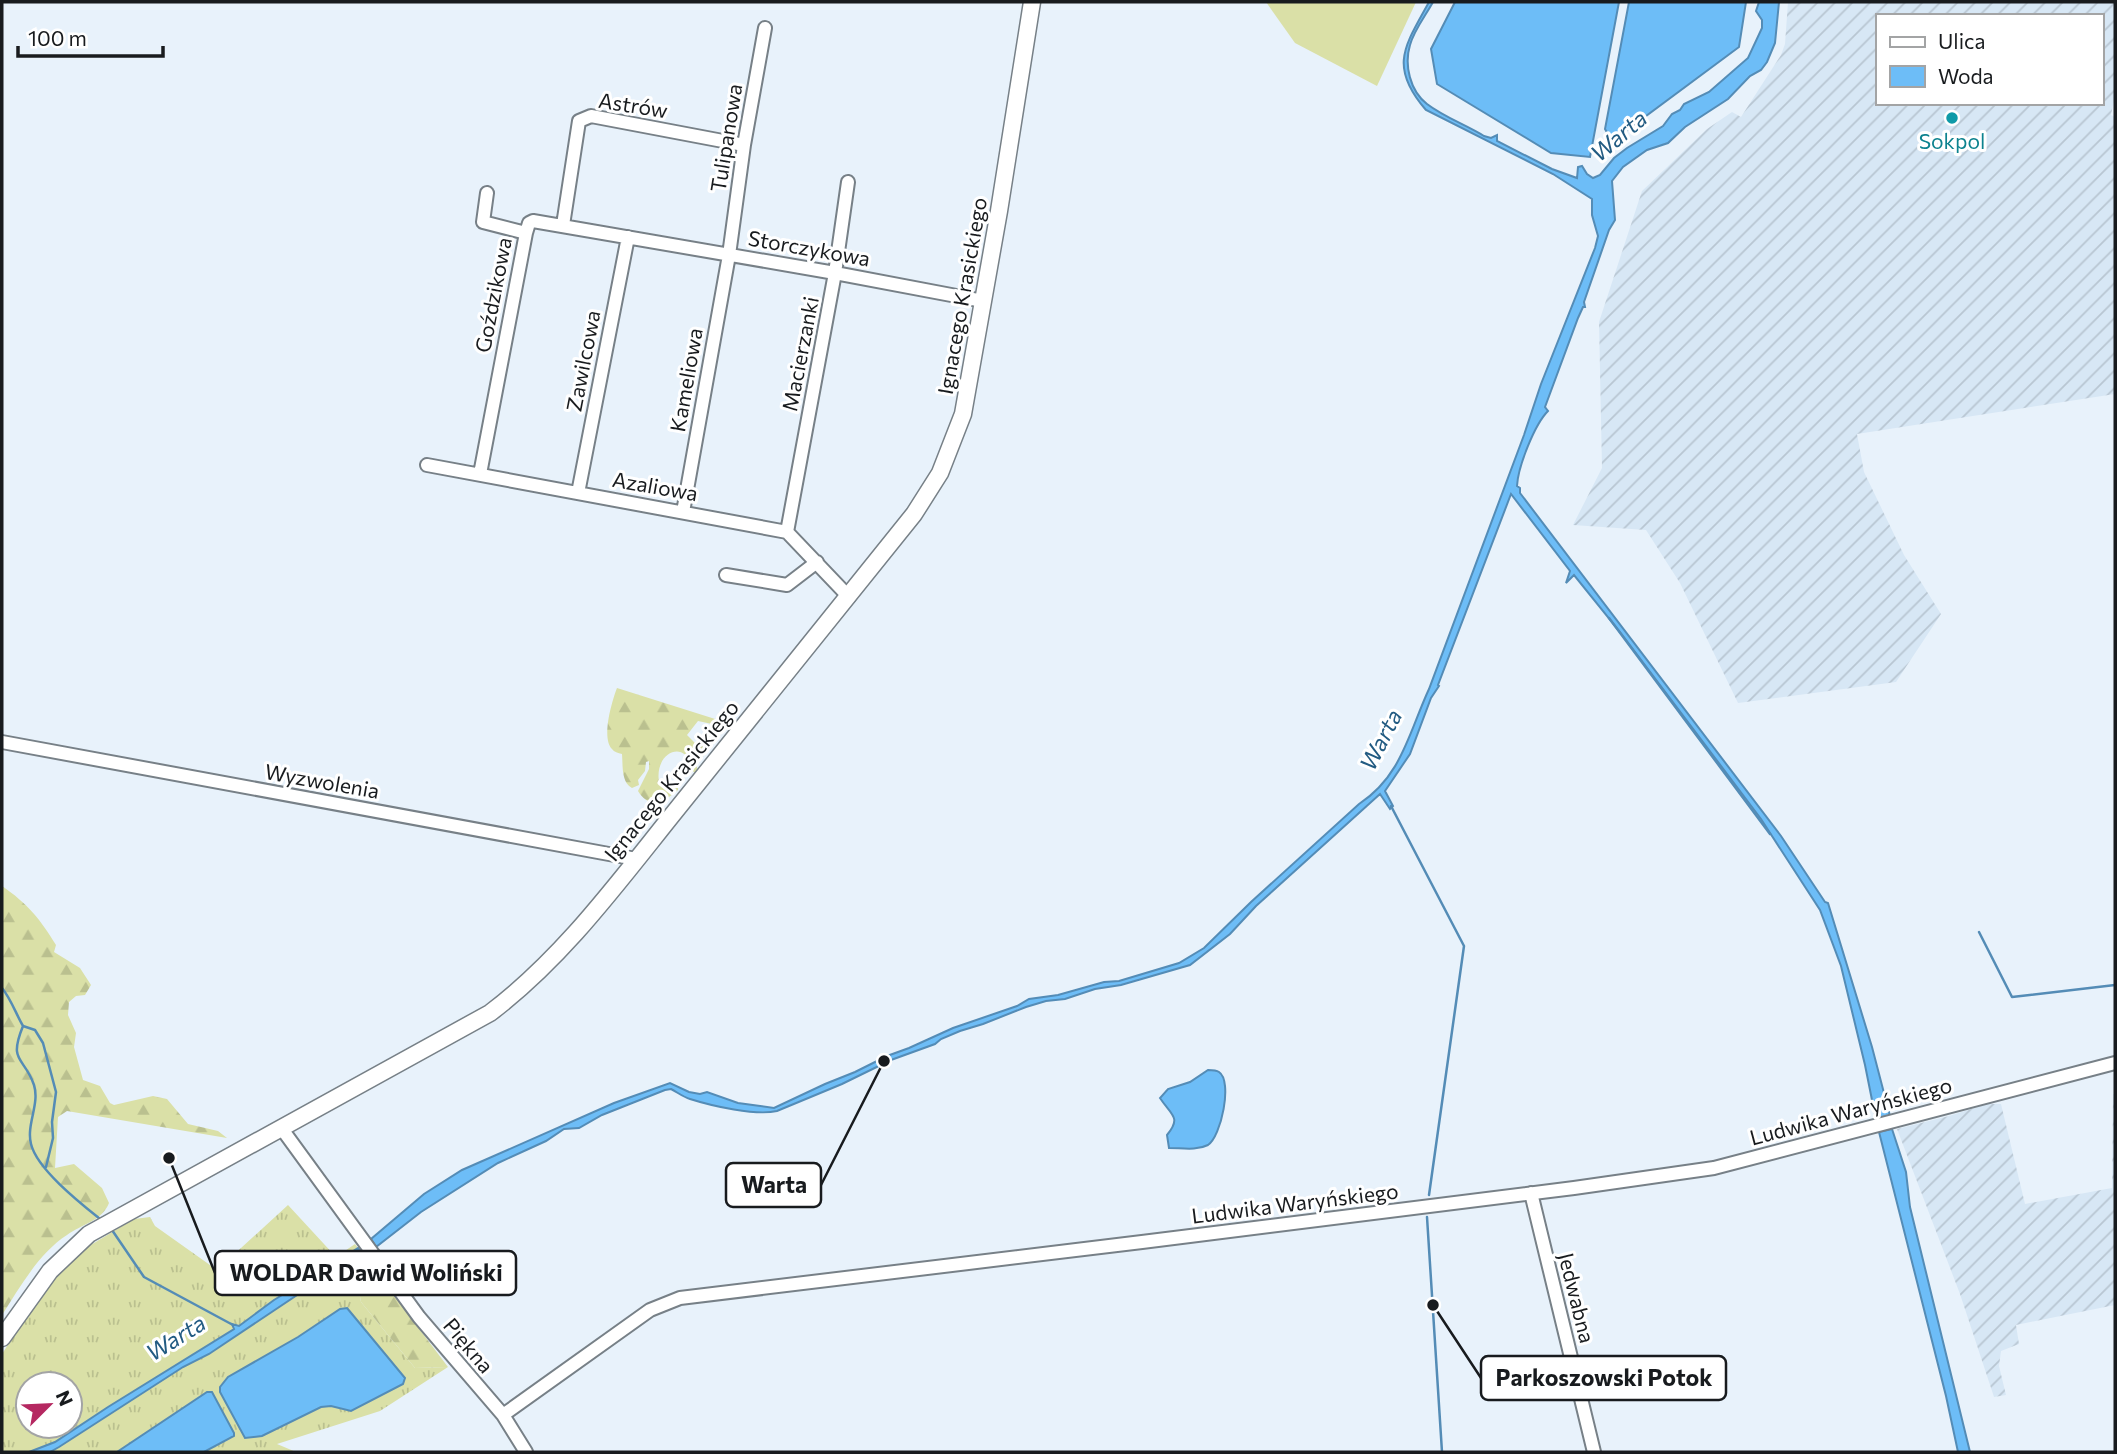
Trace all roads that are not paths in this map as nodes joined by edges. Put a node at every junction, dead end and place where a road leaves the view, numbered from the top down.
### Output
1 (1032, 2) edge
2 (765, 28) dead end
3 (744, 145) junction
4 (848, 182) dead end
5 (487, 193) dead end
6 (563, 225) junction
7 (526, 233) junction
8 (628, 237) junction
9 (729, 255) junction
10 (835, 273) junction
11 (984, 301) junction
12 (427, 465) dead end
13 (480, 474) junction
14 (578, 493) junction
15 (683, 512) junction
16 (787, 532) junction
17 (817, 562) junction
18 (726, 575) dead end
19 (849, 597) junction
20 (2, 743) edge
21 (636, 859) junction
22 (2115, 1063) edge
23 (282, 1129) junction
24 (1531, 1193) junction
25 (2, 1338) edge
26 (503, 1415) junction
27 (526, 1452) edge
28 (1594, 1452) edge

1 - 11 street, Ignacego Krasickiego
2 - 3 street, Tulipanowa
3 - 6 street, Astrów
3 - 9 street, Tulipanowa
4 - 10 street, Macierzanki
5 - 7 street
6 - 7 street, Goździkowa
6 - 8 street, Goździkowa
7 - 13 street, Goździkowa
8 - 9 street, Storczykowa
8 - 14 street, Zawilcowa
9 - 10 street, Storczykowa
9 - 15 street, Kameliowa
10 - 11 street, Storczykowa
10 - 16 street, Macierzanki
11 - 19 street, Ignacego Krasickiego
12 - 13 street, Azaliowa
13 - 14 street, Azaliowa
14 - 15 street, Azaliowa
15 - 16 street, Azaliowa
16 - 17 street
17 - 18 street
17 - 19 street
19 - 21 street, Ignacego Krasickiego
20 - 21 street, Wyzwolenia
21 - 23 street, Ignacego Krasickiego
22 - 24 street, Ludwika Waryńskiego
23 - 25 street, Ignacego Krasickiego
23 - 26 street, Piękna
24 - 26 street, Ludwika Waryńskiego
24 - 28 street, Jedwabna
26 - 27 street, Piękna

